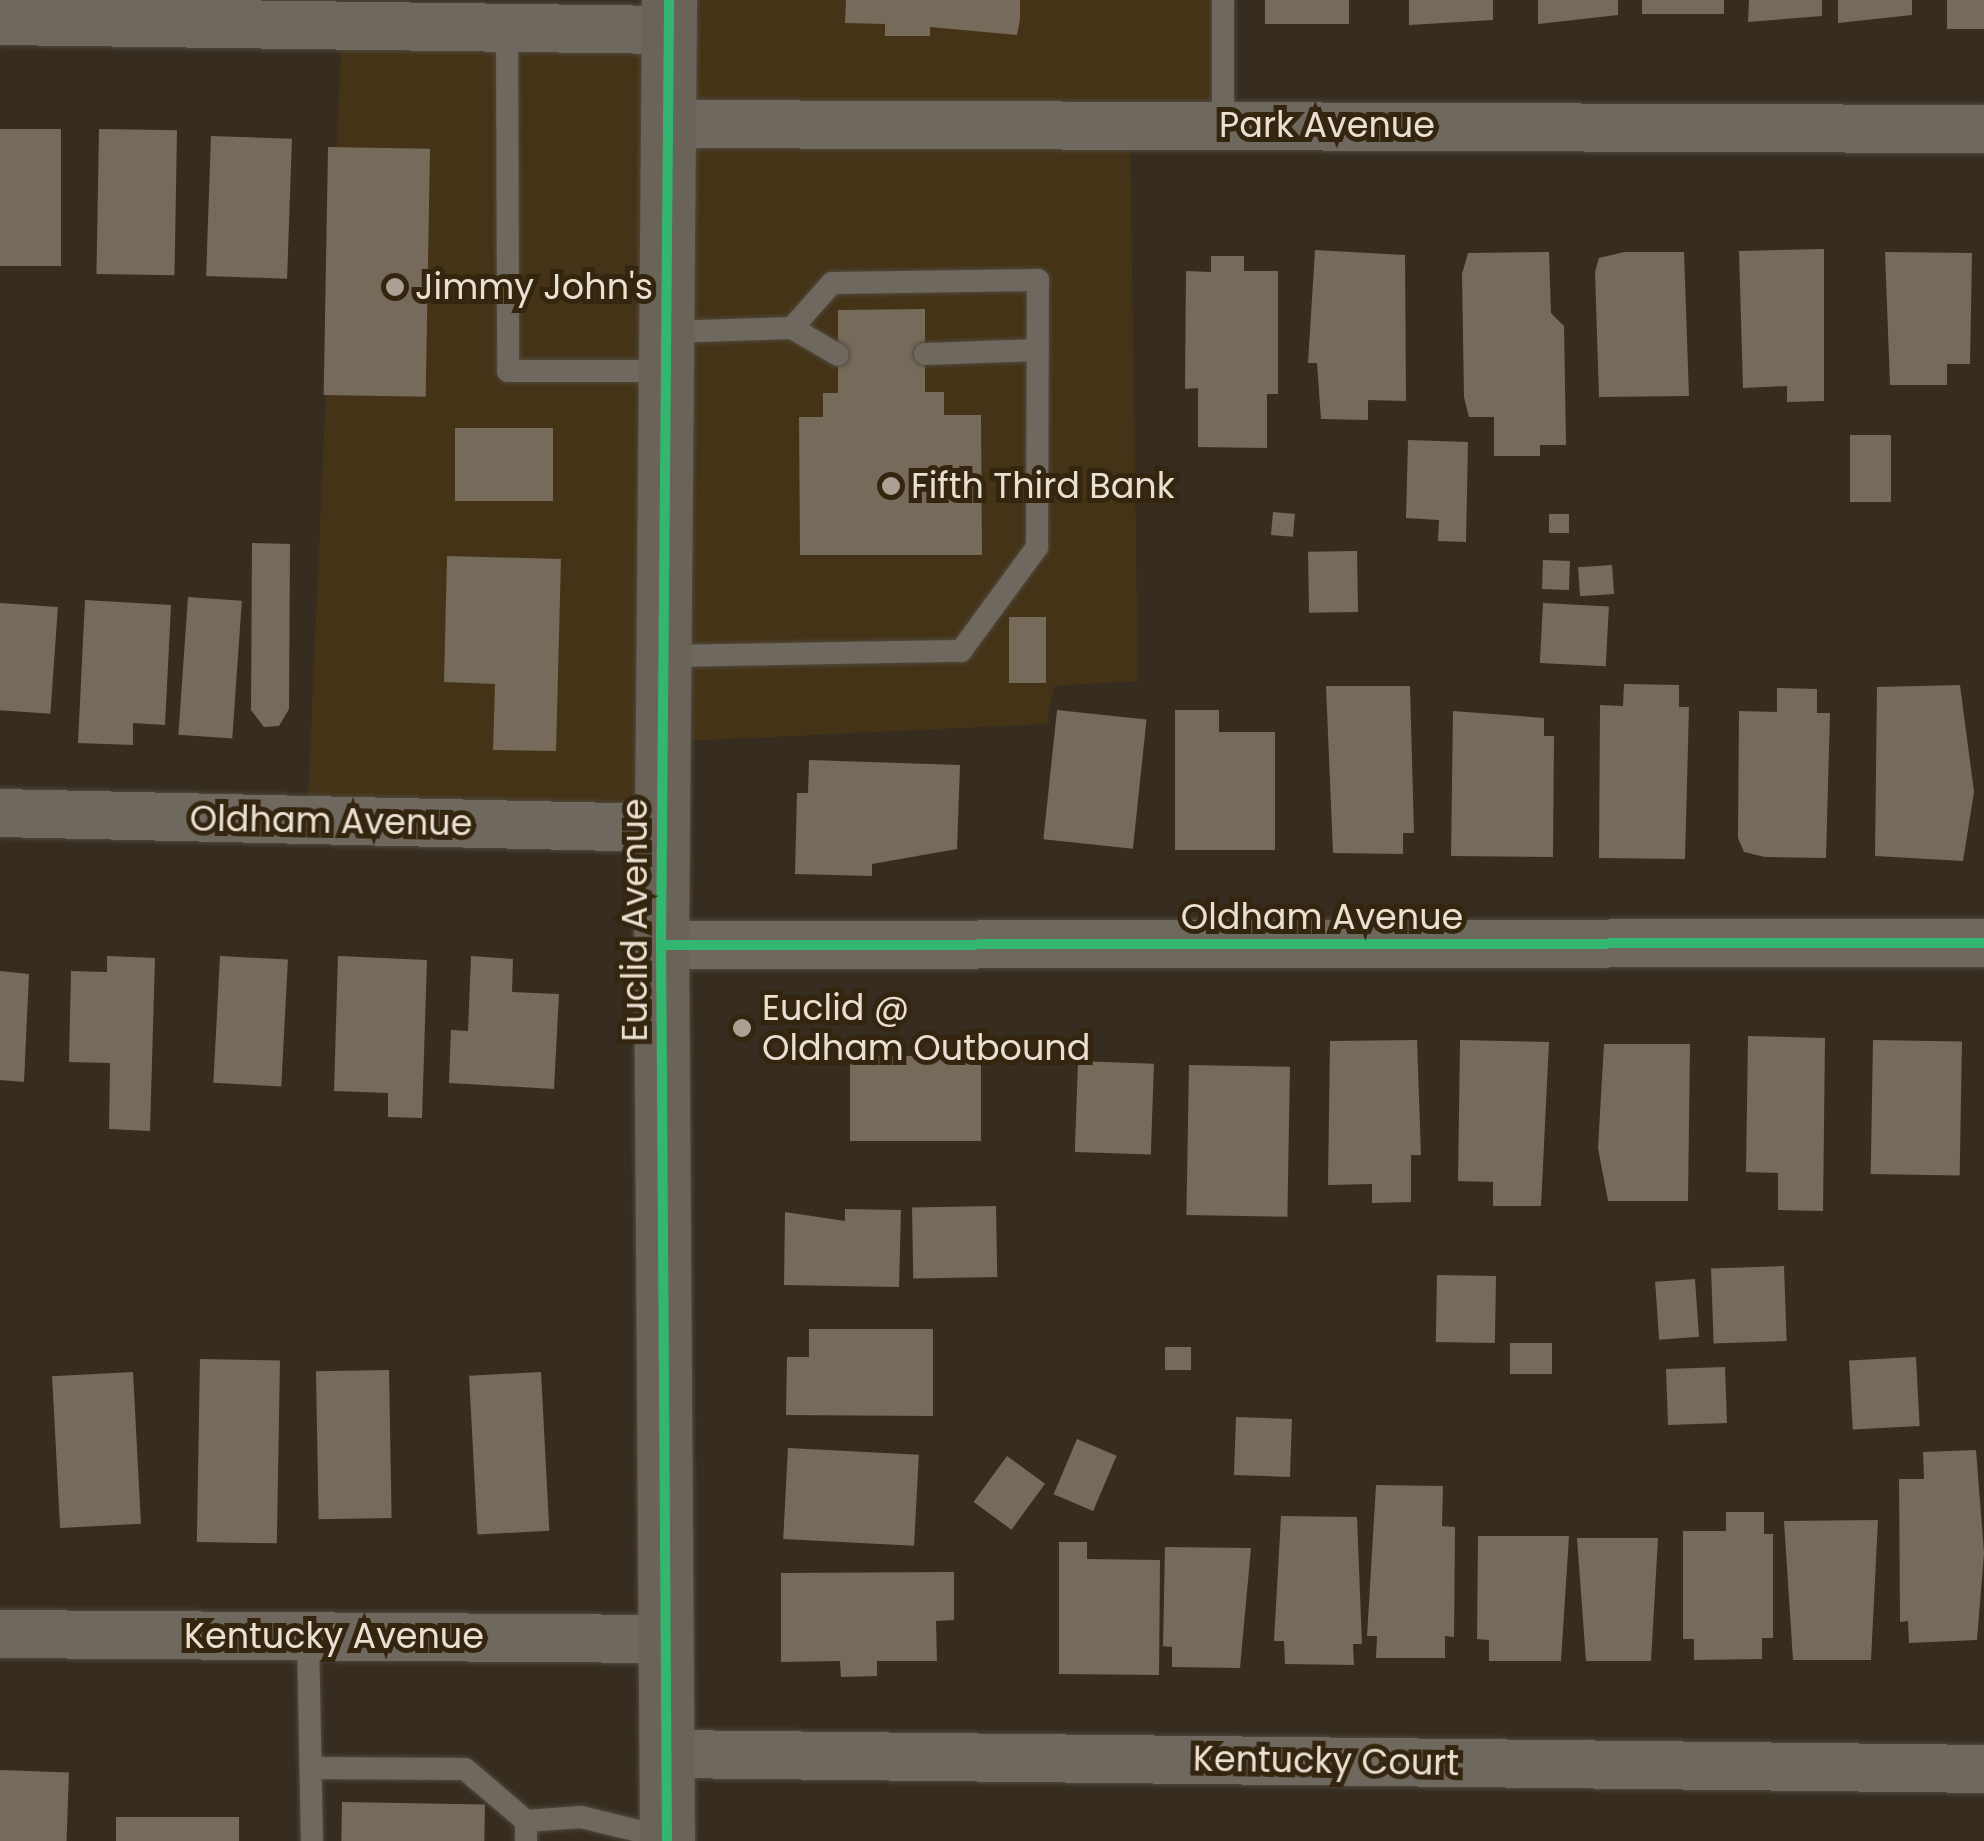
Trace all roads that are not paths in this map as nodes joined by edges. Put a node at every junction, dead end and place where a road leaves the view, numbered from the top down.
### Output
1 (1223, 0) edge
2 (669, 15) edge
3 (0, 21) edge
4 (508, 27) junction
5 (669, 124) junction
6 (1223, 125) junction
7 (1984, 129) edge
8 (792, 328) junction
9 (1038, 350) junction
10 (667, 352) junction
11 (925, 354) dead end
12 (838, 355) dead end
13 (664, 656) junction
14 (0, 814) edge
15 (662, 828) junction
16 (1984, 943) edge
17 (660, 946) junction
18 (0, 1634) edge
19 (308, 1636) junction
20 (668, 1639) junction
21 (668, 1754) junction
22 (314, 1768) junction
23 (1984, 1770) edge
24 (526, 1831) edge
25 (667, 1840) edge
26 (312, 1841) edge

1 - 6 lane
2 - 4 street
2 - 5 main road, Euclid Avenue
3 - 4 street
4 - 10 lane
5 - 6 street, Park Avenue
5 - 10 main road, Euclid Avenue
6 - 7 street, Park Avenue
8 - 9 lane
8 - 10 lane
8 - 12 lane
9 - 11 lane
9 - 13 lane
10 - 13 main road, Euclid Avenue
13 - 15 main road, Euclid Avenue
14 - 15 street, Oldham Avenue
15 - 17 main road, Euclid Avenue
16 - 17 street, Oldham Avenue
17 - 20 main road, Euclid Avenue
18 - 19 street, Kentucky Avenue
19 - 20 street, Kentucky Avenue
19 - 22 lane
20 - 21 main road, Euclid Avenue
21 - 23 street, Kentucky Court
21 - 25 main road, Euclid Avenue
22 - 24 lane
22 - 26 lane
24 - 25 lane

